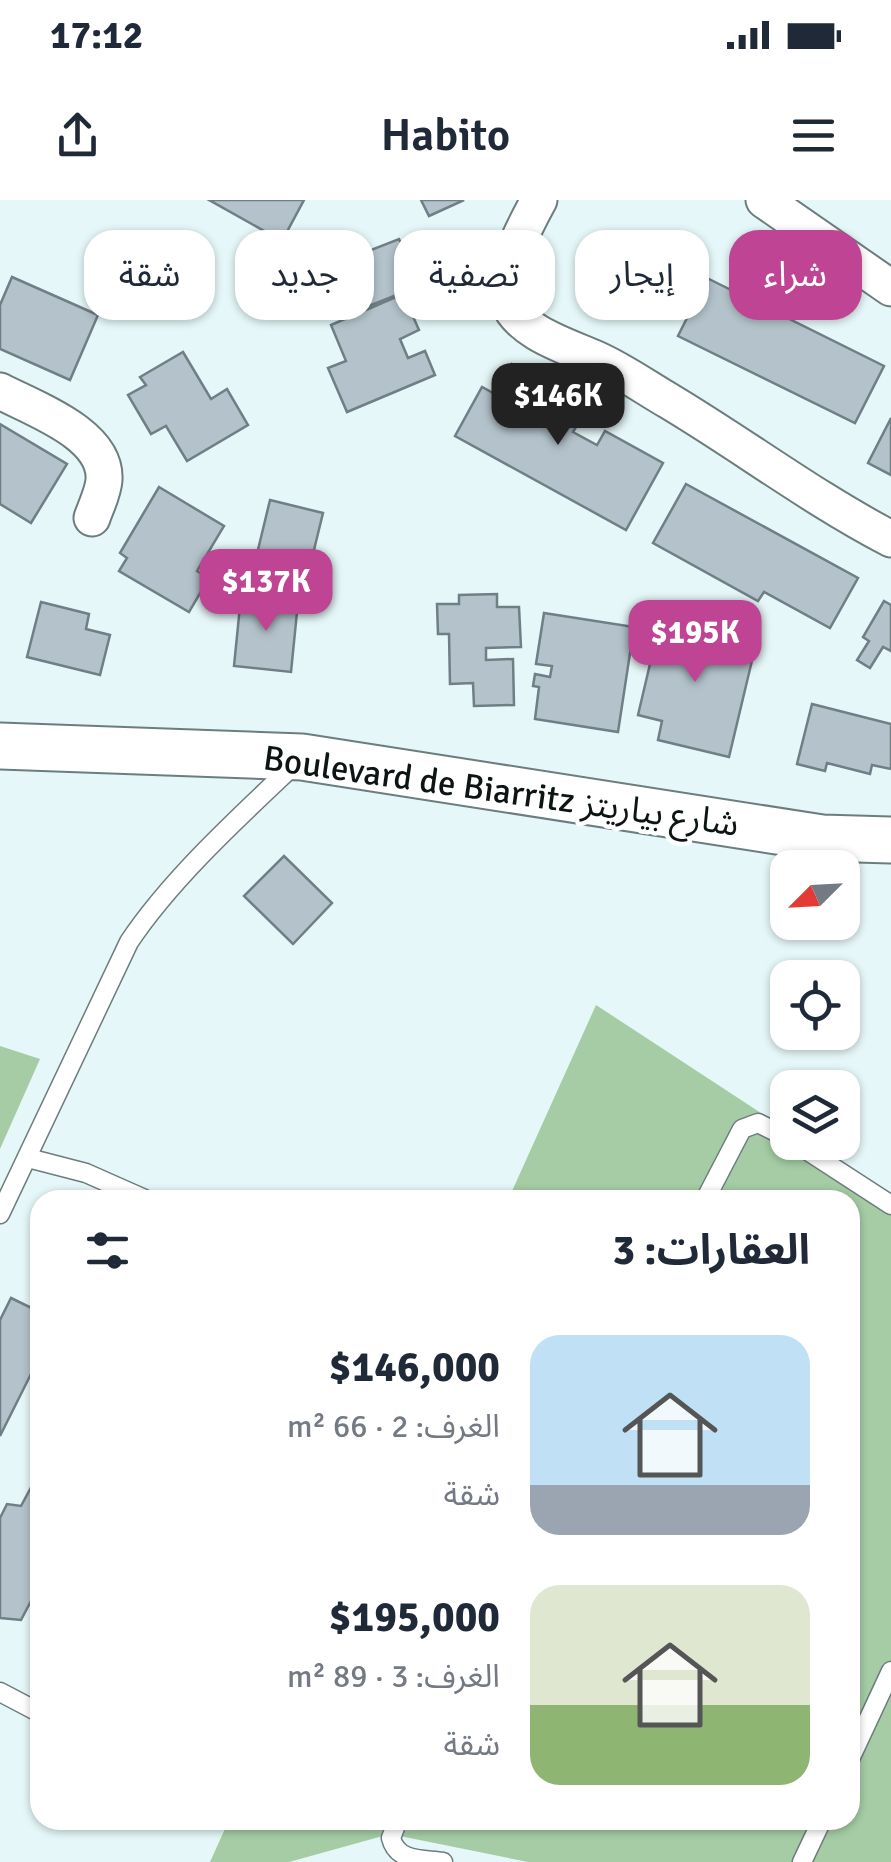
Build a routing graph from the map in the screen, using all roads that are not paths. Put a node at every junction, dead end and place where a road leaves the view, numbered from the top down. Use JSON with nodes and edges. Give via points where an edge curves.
{"nodes":[{"id":1,"x":539,"y":200,"type":"edge"},
{"id":2,"x":764,"y":200,"type":"edge"},
{"id":3,"x":891,"y":288,"type":"edge"},
{"id":4,"x":0,"y":391,"type":"edge"},
{"id":5,"x":92,"y":518,"type":"dead end"},
{"id":6,"x":891,"y":539,"type":"edge"},
{"id":7,"x":0,"y":746,"type":"edge"},
{"id":8,"x":302,"y":758,"type":"junction"},
{"id":9,"x":822,"y":838,"type":"junction"},
{"id":10,"x":891,"y":840,"type":"edge"},
{"id":11,"x":891,"y":870,"type":"edge"},
{"id":12,"x":770,"y":1129,"type":"edge"},
{"id":13,"x":28,"y":1158,"type":"junction"},
{"id":14,"x":822,"y":1160,"type":"edge"},
{"id":15,"x":124,"y":1190,"type":"edge"},
{"id":16,"x":710,"y":1190,"type":"edge"},
{"id":17,"x":891,"y":1205,"type":"edge"},
{"id":18,"x":0,"y":1214,"type":"edge"},
{"id":19,"x":891,"y":1671,"type":"edge"},
{"id":20,"x":0,"y":1692,"type":"edge"},
{"id":21,"x":30,"y":1708,"type":"edge"},
{"id":22,"x":860,"y":1738,"type":"edge"},
{"id":23,"x":394,"y":1830,"type":"edge"},
{"id":24,"x":817,"y":1830,"type":"edge"},
{"id":25,"x":443,"y":1862,"type":"edge"},
{"id":26,"x":802,"y":1862,"type":"edge"}],
"edges":[{"from":1,"to":6,"type":"street","via":[[507,279],[516,316],[648,388]]},
{"from":2,"to":3,"type":"street"},
{"from":4,"to":5,"type":"street","via":[[96,450],[104,476]]},
{"from":7,"to":8,"type":"street","name":"Boulevard de Biarritz شارع بياريتز"},
{"from":8,"to":9,"type":"street","name":"Boulevard de Biarritz شارع بياريتز"},
{"from":8,"to":13,"type":"lane","via":[[144,920]]},
{"from":9,"to":10,"type":"street","name":"Boulevard de Biarritz شارع بياريتز"},
{"from":9,"to":11,"type":"street","name":"Boulevard de Biarritz شارع بياريتز"},
{"from":12,"to":16,"type":"lane","via":[[758,1123],[742,1129]]},
{"from":13,"to":15,"type":"lane"},
{"from":13,"to":18,"type":"lane"},
{"from":14,"to":17,"type":"lane"},
{"from":19,"to":22,"type":"lane"},
{"from":20,"to":21,"type":"lane"},
{"from":23,"to":25,"type":"lane","via":[[391,1838],[402,1857]]},
{"from":24,"to":26,"type":"lane"}]}
